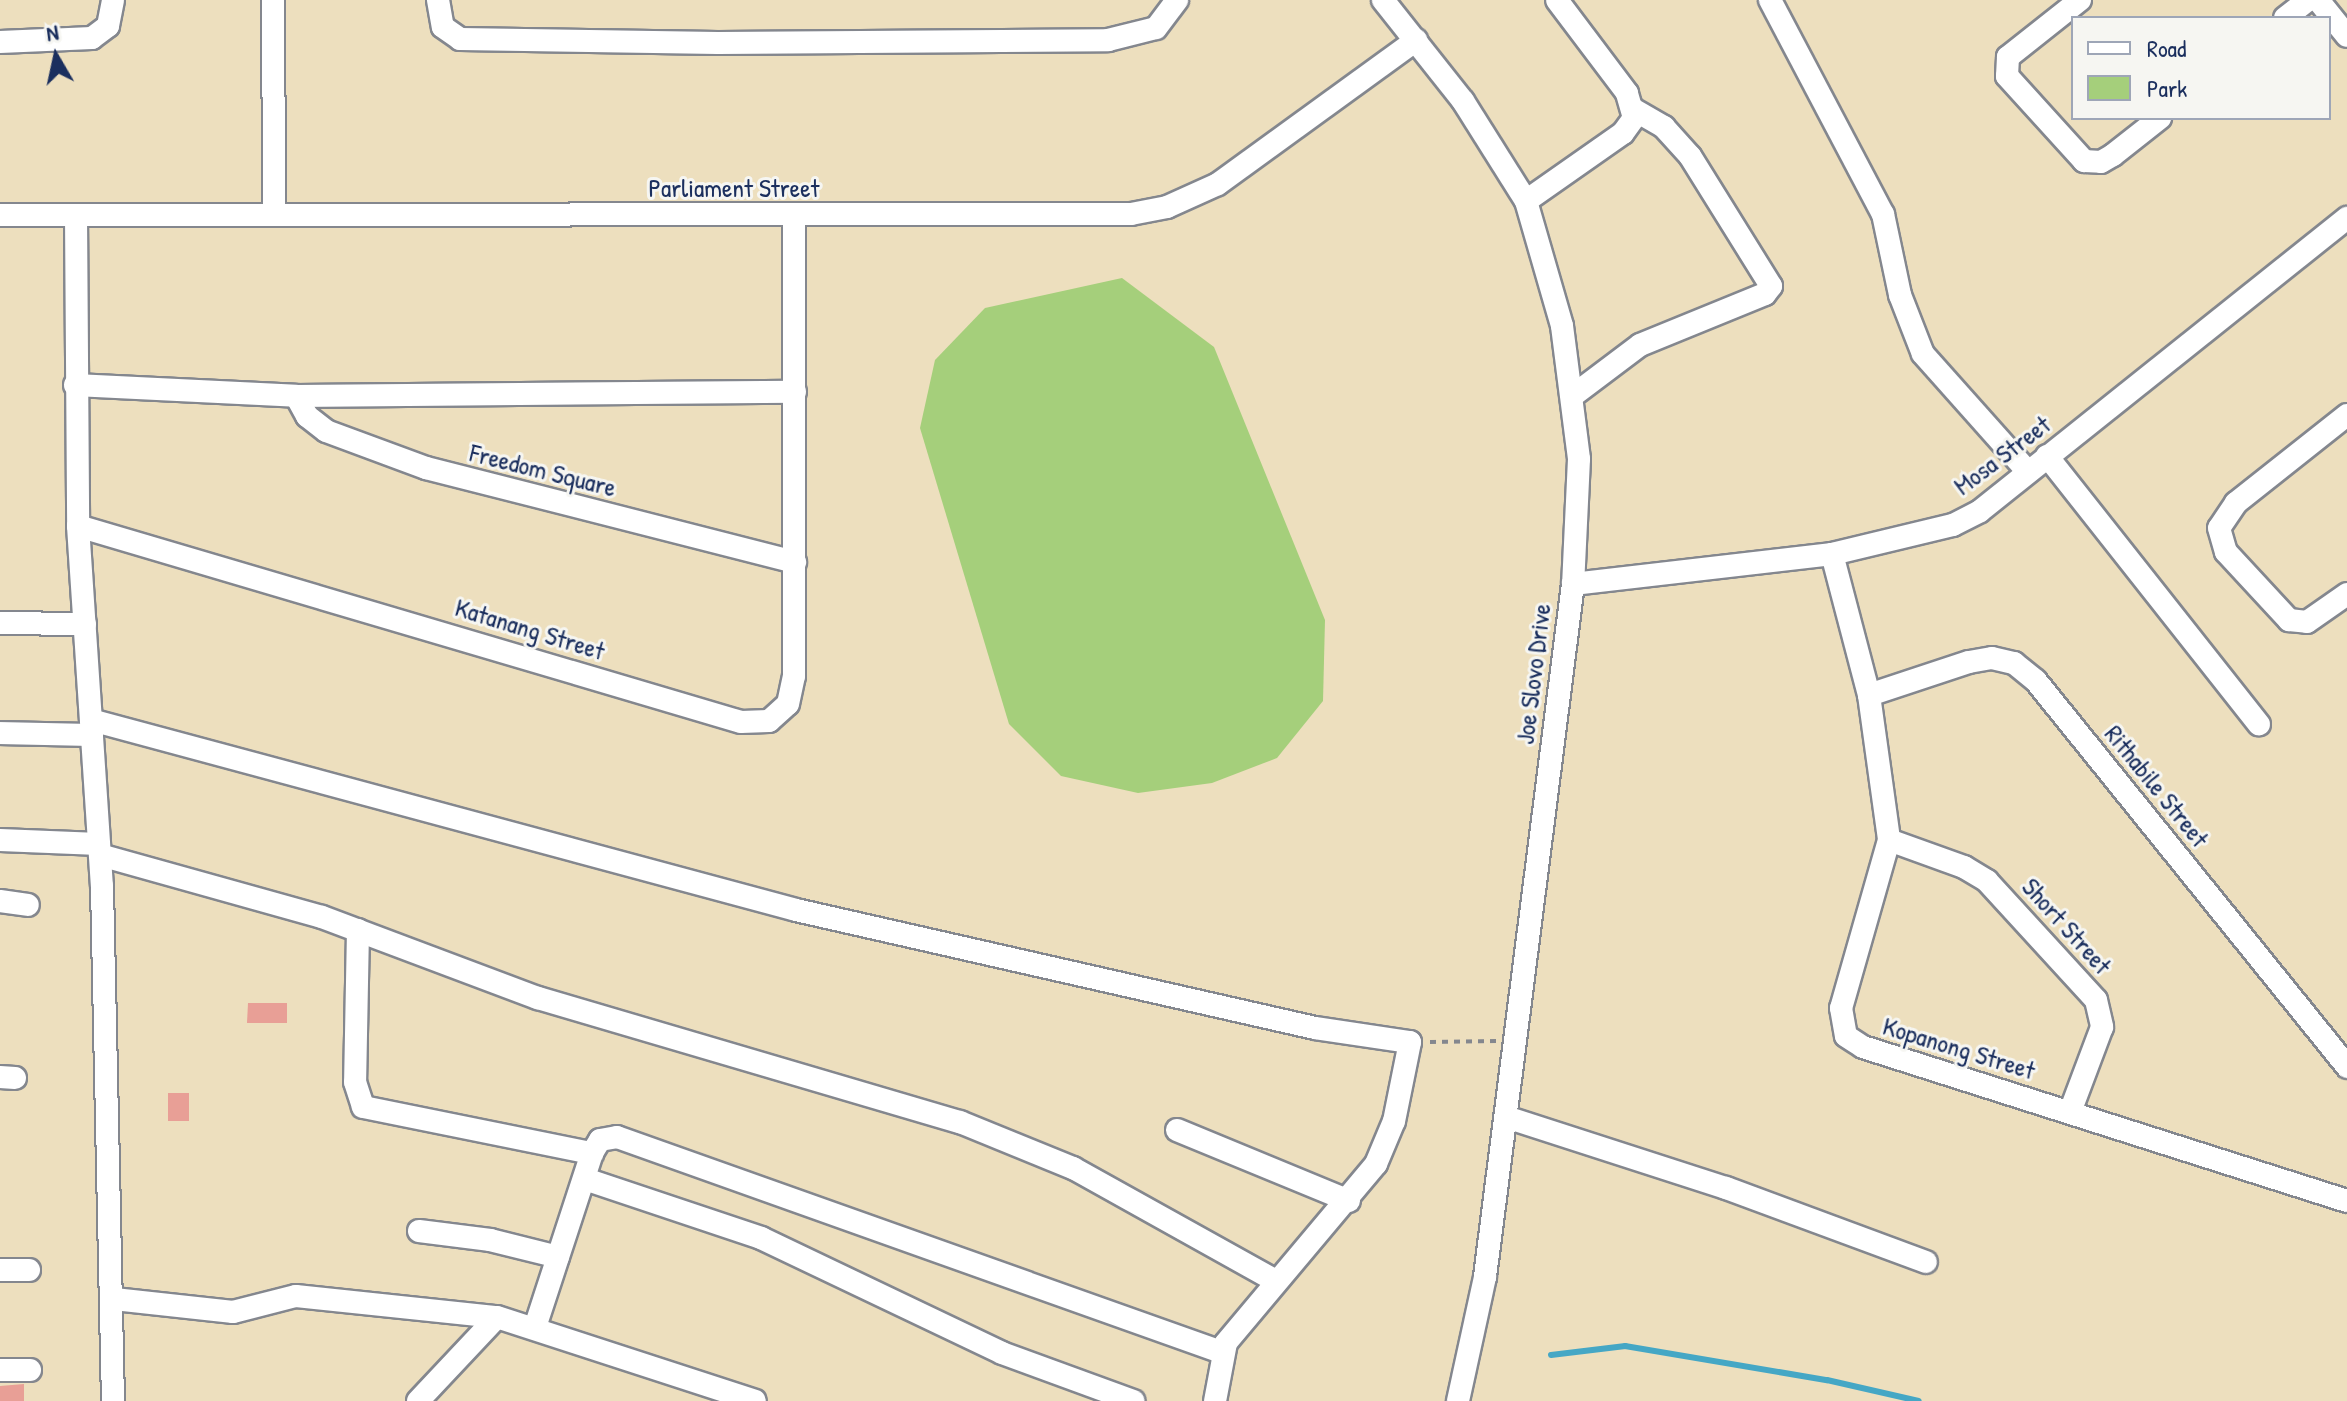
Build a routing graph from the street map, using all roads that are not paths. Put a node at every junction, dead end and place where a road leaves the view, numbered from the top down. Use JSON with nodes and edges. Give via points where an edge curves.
{"nodes":[{"id":1,"x":113,"y":0,"type":"edge"},
{"id":2,"x":273,"y":0,"type":"edge"},
{"id":3,"x":438,"y":0,"type":"edge"},
{"id":4,"x":1177,"y":0,"type":"edge"},
{"id":5,"x":1383,"y":0,"type":"edge"},
{"id":6,"x":1557,"y":0,"type":"edge"},
{"id":7,"x":1770,"y":0,"type":"edge"},
{"id":8,"x":2080,"y":0,"type":"edge"},
{"id":9,"x":2308,"y":0,"type":"edge"},
{"id":10,"x":2318,"y":0,"type":"edge"},
{"id":11,"x":2288,"y":16,"type":"edge"},
{"id":12,"x":2331,"y":16,"type":"edge"},
{"id":13,"x":2331,"y":16,"type":"edge"},
{"id":14,"x":2347,"y":36,"type":"edge"},
{"id":15,"x":1416,"y":40,"type":"junction"},
{"id":16,"x":0,"y":42,"type":"edge"},
{"id":17,"x":1635,"y":110,"type":"junction"},
{"id":18,"x":2157,"y":120,"type":"edge"},
{"id":19,"x":1526,"y":201,"type":"junction"},
{"id":20,"x":274,"y":213,"type":"junction"},
{"id":21,"x":0,"y":215,"type":"edge"},
{"id":22,"x":76,"y":215,"type":"junction"},
{"id":23,"x":794,"y":216,"type":"junction"},
{"id":24,"x":2347,"y":218,"type":"edge"},
{"id":25,"x":75,"y":385,"type":"junction"},
{"id":26,"x":795,"y":392,"type":"junction"},
{"id":27,"x":1575,"y":394,"type":"junction"},
{"id":28,"x":296,"y":396,"type":"junction"},
{"id":29,"x":2347,"y":415,"type":"edge"},
{"id":30,"x":2047,"y":456,"type":"junction"},
{"id":31,"x":2028,"y":472,"type":"junction"},
{"id":32,"x":78,"y":526,"type":"junction"},
{"id":33,"x":1832,"y":554,"type":"junction"},
{"id":34,"x":795,"y":562,"type":"junction"},
{"id":35,"x":1573,"y":584,"type":"junction"},
{"id":36,"x":2347,"y":594,"type":"edge"},
{"id":37,"x":0,"y":623,"type":"edge"},
{"id":38,"x":85,"y":624,"type":"junction"},
{"id":39,"x":1869,"y":695,"type":"junction"},
{"id":40,"x":2259,"y":724,"type":"dead end"},
{"id":41,"x":92,"y":727,"type":"junction"},
{"id":42,"x":0,"y":733,"type":"edge"},
{"id":43,"x":0,"y":840,"type":"edge"},
{"id":44,"x":1889,"y":840,"type":"junction"},
{"id":45,"x":99,"y":850,"type":"junction"},
{"id":46,"x":0,"y":901,"type":"edge"},
{"id":47,"x":28,"y":905,"type":"dead end"},
{"id":48,"x":358,"y":930,"type":"junction"},
{"id":49,"x":2347,"y":1067,"type":"edge"},
{"id":50,"x":2070,"y":1112,"type":"junction"},
{"id":51,"x":1506,"y":1117,"type":"junction"},
{"id":52,"x":1177,"y":1130,"type":"dead end"},
{"id":53,"x":592,"y":1153,"type":"junction"},
{"id":54,"x":585,"y":1179,"type":"junction"},
{"id":55,"x":1349,"y":1201,"type":"junction"},
{"id":56,"x":2347,"y":1201,"type":"edge"},
{"id":57,"x":419,"y":1231,"type":"dead end"},
{"id":58,"x":558,"y":1257,"type":"junction"},
{"id":59,"x":1926,"y":1262,"type":"dead end"},
{"id":60,"x":0,"y":1270,"type":"edge"},
{"id":61,"x":29,"y":1270,"type":"dead end"},
{"id":62,"x":1276,"y":1281,"type":"junction"},
{"id":63,"x":114,"y":1299,"type":"junction"},
{"id":64,"x":497,"y":1317,"type":"junction"},
{"id":65,"x":535,"y":1327,"type":"junction"},
{"id":66,"x":1221,"y":1352,"type":"junction"},
{"id":67,"x":0,"y":1370,"type":"edge"},
{"id":68,"x":30,"y":1370,"type":"dead end"},
{"id":69,"x":113,"y":1401,"type":"edge"},
{"id":70,"x":418,"y":1401,"type":"edge"},
{"id":71,"x":755,"y":1401,"type":"edge"},
{"id":72,"x":1133,"y":1401,"type":"edge"},
{"id":73,"x":1215,"y":1401,"type":"edge"},
{"id":74,"x":1458,"y":1401,"type":"edge"}],
"edges":[{"from":1,"to":16,"type":"street","via":[[108,26],[92,38]]},
{"from":2,"to":20,"type":"street"},
{"from":3,"to":4,"type":"street","via":[[443,27],[460,39],[734,43],[1108,40],[1156,28]]},
{"from":5,"to":15,"type":"street","name":"Joe Slovo Drive"},
{"from":6,"to":17,"type":"street"},
{"from":7,"to":31,"type":"street","via":[[1883,214],[1900,295],[1923,354]]},
{"from":8,"to":18,"type":"street","via":[[2008,57],[2007,76],[2084,161],[2101,162]]},
{"from":9,"to":11,"type":"street"},
{"from":10,"to":13,"type":"street"},
{"from":12,"to":14,"type":"street"},
{"from":15,"to":19,"type":"street","name":"Joe Slovo Drive","via":[[1501,157]]},
{"from":15,"to":23,"type":"street","name":"Parliament Street","via":[[1249,165],[1167,207],[1092,218]]},
{"from":17,"to":19,"type":"street","via":[[1623,133]]},
{"from":17,"to":27,"type":"street","via":[[1664,127],[1690,156],[1771,286],[1765,294],[1640,345]]},
{"from":19,"to":27,"type":"street","name":"Joe Slovo Drive","via":[[1562,326]]},
{"from":20,"to":22,"type":"street","name":"Parliament Street"},
{"from":20,"to":23,"type":"street","name":"Parliament Street"},
{"from":21,"to":22,"type":"street","name":"Parliament Street"},
{"from":22,"to":25,"type":"street"},
{"from":23,"to":26,"type":"street","name":"Katanang Street"},
{"from":24,"to":30,"type":"street","name":"Mosa Street"},
{"from":25,"to":28,"type":"street"},
{"from":25,"to":32,"type":"street"},
{"from":26,"to":28,"type":"street"},
{"from":26,"to":34,"type":"street","name":"Katanang Street"},
{"from":27,"to":35,"type":"street","name":"Joe Slovo Drive","via":[[1579,459]]},
{"from":28,"to":34,"type":"street","name":"Freedom Square","via":[[307,416],[326,431],[426,468]]},
{"from":29,"to":36,"type":"street","via":[[2236,503],[2219,528],[2226,552],[2289,620],[2307,622]]},
{"from":30,"to":31,"type":"street","name":"Mosa Street"},
{"from":30,"to":40,"type":"street"},
{"from":31,"to":33,"type":"street","name":"Mosa Street","via":[[1980,511],[1953,525]]},
{"from":32,"to":34,"type":"street","name":"Katanang Street","via":[[756,724],[782,714],[791,692]]},
{"from":32,"to":38,"type":"street"},
{"from":33,"to":35,"type":"street","name":"Mosa Street"},
{"from":33,"to":39,"type":"street","name":"Kopanong Street"},
{"from":35,"to":51,"type":"street","name":"Joe Slovo Drive"},
{"from":37,"to":38,"type":"street"},
{"from":38,"to":41,"type":"street"},
{"from":39,"to":44,"type":"street","name":"Kopanong Street"},
{"from":39,"to":49,"type":"street","name":"Rithabile Street","via":[[1969,662],[1992,658],[2014,663],[2036,681]]},
{"from":41,"to":42,"type":"street"},
{"from":41,"to":45,"type":"street"},
{"from":41,"to":55,"type":"street","via":[[796,910],[1315,1028],[1410,1042],[1394,1121],[1376,1164]]},
{"from":43,"to":45,"type":"street"},
{"from":44,"to":50,"type":"street","name":"Short Street","via":[[1987,881],[2096,1000],[2102,1027]]},
{"from":44,"to":50,"type":"street","name":"Kopanong Street","via":[[1841,1008],[1846,1036],[1863,1047]]},
{"from":45,"to":48,"type":"street"},
{"from":45,"to":63,"type":"street"},
{"from":46,"to":47,"type":"street"},
{"from":48,"to":53,"type":"street","via":[[355,1082],[363,1107]]},
{"from":48,"to":62,"type":"street","via":[[538,998],[960,1122],[1073,1168]]},
{"from":50,"to":56,"type":"street","name":"Kopanong Street"},
{"from":51,"to":59,"type":"street","via":[[1726,1188]]},
{"from":51,"to":74,"type":"street","name":"Joe Slovo Drive","via":[[1480,1312]]},
{"from":52,"to":55,"type":"street"},
{"from":53,"to":54,"type":"street"},
{"from":53,"to":66,"type":"street","via":[[600,1140],[617,1137]]},
{"from":54,"to":58,"type":"street"},
{"from":54,"to":72,"type":"street","via":[[761,1238],[1002,1353]]},
{"from":55,"to":62,"type":"street"},
{"from":57,"to":58,"type":"street","via":[[490,1240]]},
{"from":58,"to":65,"type":"street"},
{"from":60,"to":61,"type":"street"},
{"from":62,"to":66,"type":"street"},
{"from":63,"to":64,"type":"street","via":[[233,1312],[296,1296]]},
{"from":63,"to":69,"type":"street"},
{"from":64,"to":65,"type":"street"},
{"from":64,"to":70,"type":"street"},
{"from":65,"to":71,"type":"street"},
{"from":66,"to":73,"type":"street"},
{"from":67,"to":68,"type":"street"}]}
